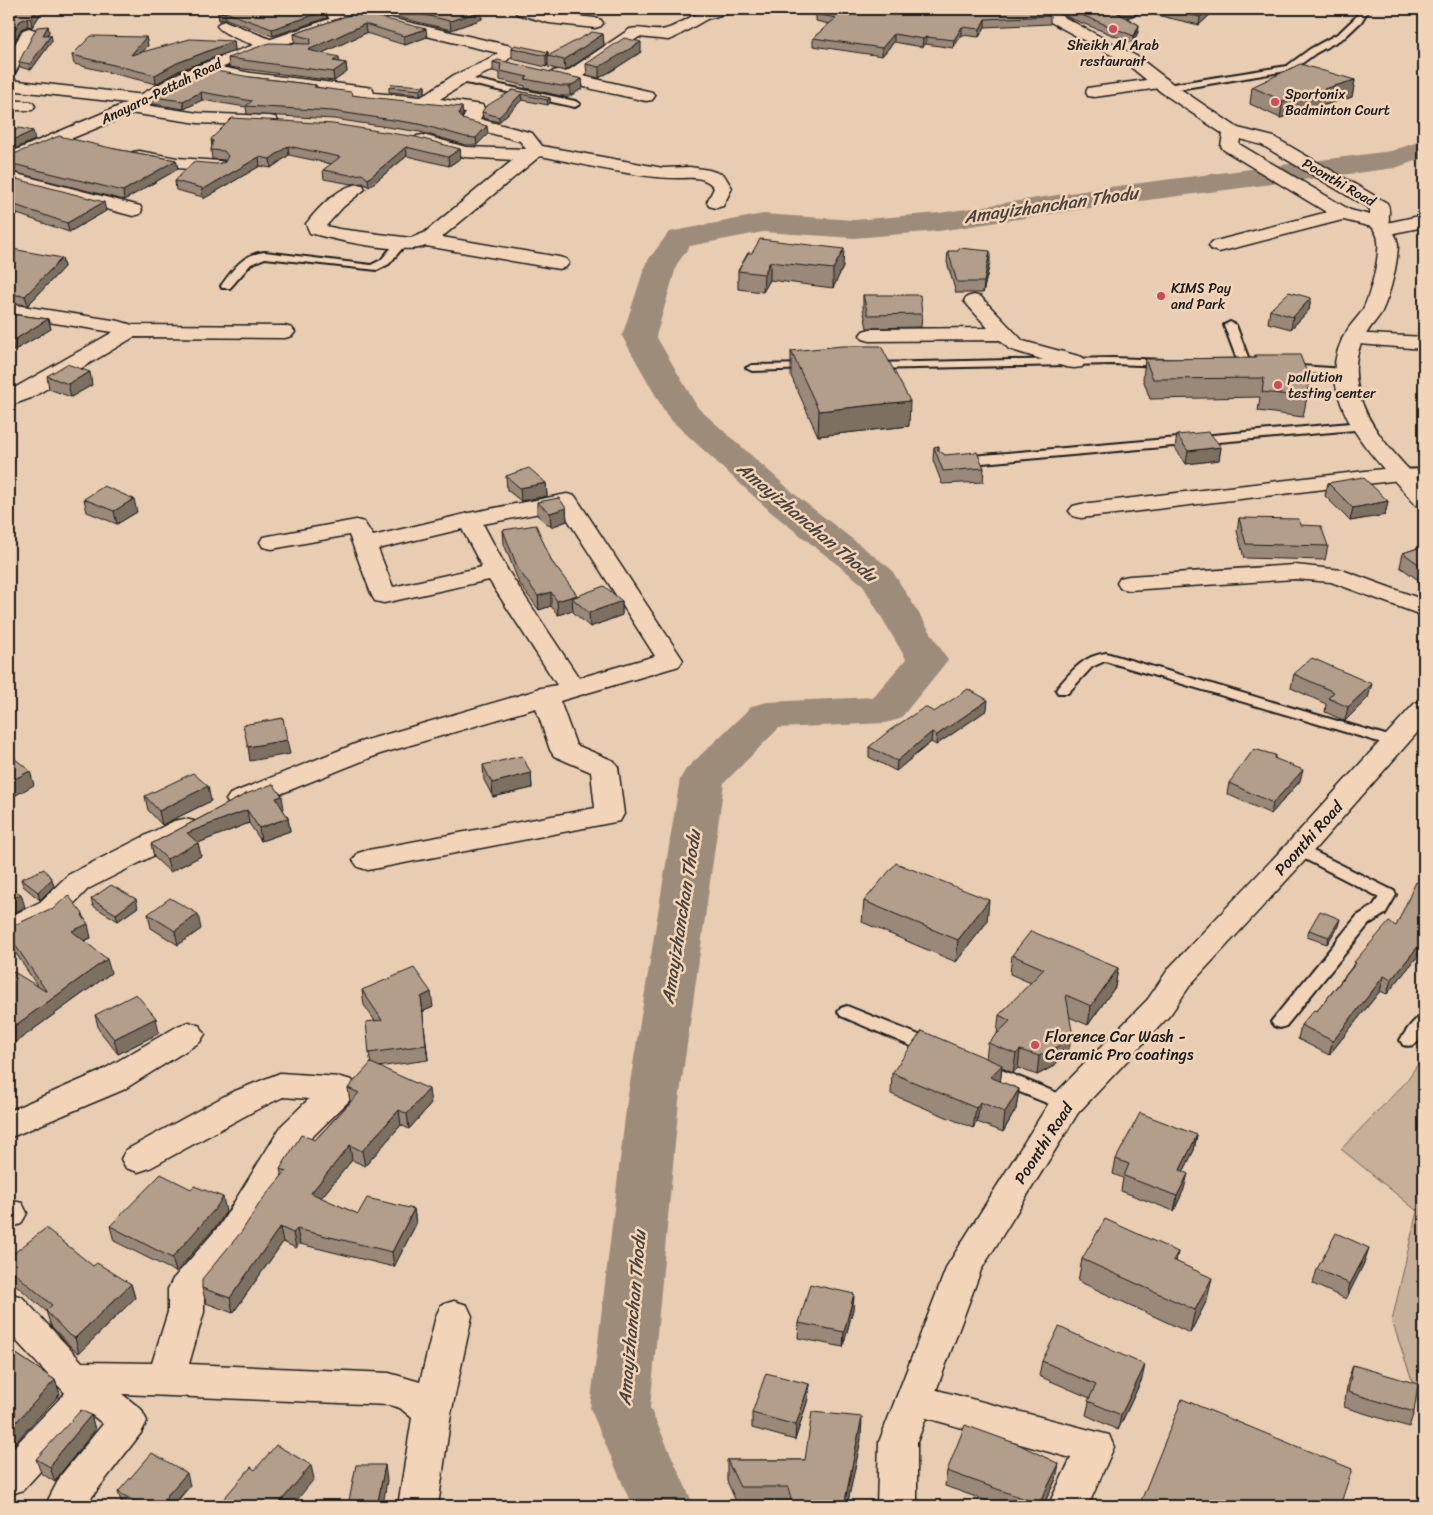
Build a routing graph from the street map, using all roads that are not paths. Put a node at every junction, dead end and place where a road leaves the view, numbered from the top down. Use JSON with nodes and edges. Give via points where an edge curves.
{"nodes":[{"id":1,"x":522,"y":9,"type":"edge"},
{"id":2,"x":726,"y":9,"type":"edge"},
{"id":3,"x":1038,"y":9,"type":"edge"},
{"id":4,"x":1365,"y":9,"type":"edge"},
{"id":5,"x":364,"y":11,"type":"edge"},
{"id":6,"x":335,"y":14,"type":"edge"},
{"id":7,"x":595,"y":23,"type":"dead end"},
{"id":8,"x":225,"y":26,"type":"dead end"},
{"id":9,"x":30,"y":34,"type":"dead end"},
{"id":10,"x":269,"y":44,"type":"junction"},
{"id":11,"x":496,"y":62,"type":"junction"},
{"id":12,"x":514,"y":66,"type":"edge"},
{"id":13,"x":9,"y":69,"type":"edge"},
{"id":14,"x":205,"y":69,"type":"junction"},
{"id":15,"x":541,"y":72,"type":"edge"},
{"id":16,"x":568,"y":78,"type":"junction"},
{"id":17,"x":460,"y":79,"type":"junction"},
{"id":18,"x":9,"y":85,"type":"edge"},
{"id":19,"x":1164,"y":85,"type":"junction"},
{"id":20,"x":1094,"y":92,"type":"dead end"},
{"id":21,"x":646,"y":96,"type":"dead end"},
{"id":22,"x":424,"y":102,"type":"junction"},
{"id":23,"x":9,"y":104,"type":"edge"},
{"id":24,"x":138,"y":104,"type":"junction"},
{"id":25,"x":575,"y":104,"type":"dead end"},
{"id":26,"x":26,"y":106,"type":"dead end"},
{"id":27,"x":470,"y":122,"type":"junction"},
{"id":28,"x":289,"y":123,"type":"edge"},
{"id":29,"x":1232,"y":132,"type":"junction"},
{"id":30,"x":62,"y":137,"type":"junction"},
{"id":31,"x":91,"y":145,"type":"edge"},
{"id":32,"x":120,"y":153,"type":"edge"},
{"id":33,"x":533,"y":153,"type":"junction"},
{"id":34,"x":9,"y":159,"type":"edge"},
{"id":35,"x":219,"y":166,"type":"edge"},
{"id":36,"x":9,"y":177,"type":"edge"},
{"id":37,"x":356,"y":189,"type":"dead end"},
{"id":38,"x":716,"y":202,"type":"dead end"},
{"id":39,"x":133,"y":210,"type":"dead end"},
{"id":40,"x":1337,"y":210,"type":"junction"},
{"id":41,"x":1424,"y":221,"type":"edge"},
{"id":42,"x":1381,"y":226,"type":"junction"},
{"id":43,"x":425,"y":240,"type":"junction"},
{"id":44,"x":401,"y":243,"type":"junction"},
{"id":45,"x":1219,"y":246,"type":"dead end"},
{"id":46,"x":559,"y":263,"type":"dead end"},
{"id":47,"x":226,"y":286,"type":"dead end"},
{"id":48,"x":974,"y":301,"type":"dead end"},
{"id":49,"x":9,"y":310,"type":"edge"},
{"id":50,"x":1230,"y":325,"type":"dead end"},
{"id":51,"x":130,"y":330,"type":"junction"},
{"id":52,"x":285,"y":332,"type":"dead end"},
{"id":53,"x":1006,"y":334,"type":"junction"},
{"id":54,"x":870,"y":335,"type":"dead end"},
{"id":55,"x":1352,"y":339,"type":"junction"},
{"id":56,"x":1424,"y":343,"type":"edge"},
{"id":57,"x":1074,"y":362,"type":"junction"},
{"id":58,"x":1179,"y":363,"type":"edge"},
{"id":59,"x":860,"y":366,"type":"edge"},
{"id":60,"x":820,"y":367,"type":"edge"},
{"id":61,"x":752,"y":368,"type":"dead end"},
{"id":62,"x":1345,"y":373,"type":"junction"},
{"id":63,"x":9,"y":399,"type":"edge"},
{"id":64,"x":1362,"y":426,"type":"junction"},
{"id":65,"x":944,"y":462,"type":"edge"},
{"id":66,"x":1424,"y":473,"type":"edge"},
{"id":67,"x":1400,"y":474,"type":"junction"},
{"id":68,"x":1424,"y":500,"type":"edge"},
{"id":69,"x":1081,"y":511,"type":"dead end"},
{"id":70,"x":469,"y":520,"type":"junction"},
{"id":71,"x":272,"y":542,"type":"dead end"},
{"id":72,"x":364,"y":545,"type":"junction"},
{"id":73,"x":496,"y":571,"type":"junction"},
{"id":74,"x":1129,"y":583,"type":"dead end"},
{"id":75,"x":1424,"y":609,"type":"edge"},
{"id":76,"x":572,"y":687,"type":"junction"},
{"id":77,"x":1063,"y":690,"type":"dead end"},
{"id":78,"x":545,"y":696,"type":"junction"},
{"id":79,"x":1424,"y":709,"type":"edge"},
{"id":80,"x":1394,"y":742,"type":"junction"},
{"id":81,"x":1299,"y":849,"type":"junction"},
{"id":82,"x":368,"y":860,"type":"dead end"},
{"id":83,"x":9,"y":929,"type":"edge"},
{"id":84,"x":847,"y":1012,"type":"dead end"},
{"id":85,"x":1424,"y":1021,"type":"edge"},
{"id":86,"x":1280,"y":1022,"type":"dead end"},
{"id":87,"x":189,"y":1034,"type":"dead end"},
{"id":88,"x":1409,"y":1040,"type":"dead end"},
{"id":89,"x":947,"y":1054,"type":"edge"},
{"id":90,"x":965,"y":1062,"type":"edge"},
{"id":91,"x":1066,"y":1104,"type":"junction"},
{"id":92,"x":9,"y":1125,"type":"edge"},
{"id":93,"x":138,"y":1159,"type":"dead end"},
{"id":94,"x":9,"y":1308,"type":"edge"},
{"id":95,"x":454,"y":1316,"type":"dead end"},
{"id":96,"x":166,"y":1379,"type":"junction"},
{"id":97,"x":82,"y":1385,"type":"junction"},
{"id":98,"x":914,"y":1400,"type":"junction"},
{"id":99,"x":432,"y":1414,"type":"junction"},
{"id":100,"x":9,"y":1478,"type":"edge"},
{"id":101,"x":65,"y":1506,"type":"edge"},
{"id":102,"x":418,"y":1506,"type":"edge"},
{"id":103,"x":897,"y":1506,"type":"edge"},
{"id":104,"x":1068,"y":1506,"type":"edge"}],
"edges":[{"from":1,"to":7,"type":"street","via":[[537,16]]},
{"from":2,"to":16,"type":"street","via":[[701,16],[668,35],[636,32]]},
{"from":3,"to":19,"type":"street","name":"Poonthi Road","via":[[1132,60]]},
{"from":4,"to":19,"type":"lane","via":[[1342,35],[1290,68]]},
{"from":5,"to":6,"type":"street","name":"Anayara-Pettah Road"},
{"from":5,"to":11,"type":"street","via":[[402,26],[505,49],[506,54]]},
{"from":6,"to":10,"type":"street","name":"Anayara-Pettah Road"},
{"from":8,"to":10,"type":"street"},
{"from":9,"to":13,"type":"street"},
{"from":10,"to":14,"type":"street","name":"Anayara-Pettah Road"},
{"from":11,"to":12,"type":"street"},
{"from":11,"to":17,"type":"street"},
{"from":14,"to":22,"type":"street"},
{"from":14,"to":24,"type":"street","name":"Anayara-Pettah Road"},
{"from":15,"to":16,"type":"street"},
{"from":16,"to":21,"type":"street"},
{"from":17,"to":22,"type":"street"},
{"from":17,"to":25,"type":"lane"},
{"from":18,"to":24,"type":"street"},
{"from":19,"to":20,"type":"street"},
{"from":19,"to":29,"type":"street","name":"Poonthi Road"},
{"from":22,"to":27,"type":"street","via":[[476,109]]},
{"from":23,"to":26,"type":"street"},
{"from":24,"to":28,"type":"street","via":[[198,118]]},
{"from":24,"to":30,"type":"street","name":"Anayara-Pettah Road"},
{"from":27,"to":33,"type":"street","via":[[526,137]]},
{"from":27,"to":33,"type":"street","via":[[414,138],[465,152]]},
{"from":29,"to":40,"type":"street","via":[[1230,146]]},
{"from":29,"to":42,"type":"street","name":"Poonthi Road","via":[[1268,141],[1380,207]]},
{"from":30,"to":31,"type":"street"},
{"from":30,"to":34,"type":"street","name":"Anayara-Pettah Road"},
{"from":32,"to":35,"type":"street"},
{"from":33,"to":38,"type":"street","via":[[662,173],[709,175],[718,179],[723,188]]},
{"from":33,"to":43,"type":"street","via":[[432,238]]},
{"from":36,"to":39,"type":"street"},
{"from":37,"to":44,"type":"street","via":[[321,218],[316,224],[317,229]]},
{"from":40,"to":42,"type":"street"},
{"from":40,"to":45,"type":"street"},
{"from":41,"to":42,"type":"street"},
{"from":42,"to":55,"type":"street","name":"Poonthi Road","via":[[1388,243],[1373,310]]},
{"from":43,"to":44,"type":"street"},
{"from":43,"to":46,"type":"street"},
{"from":44,"to":47,"type":"lane","via":[[385,262],[373,268],[254,256]]},
{"from":48,"to":53,"type":"street"},
{"from":49,"to":51,"type":"street"},
{"from":50,"to":62,"type":"lane","via":[[1240,365]]},
{"from":51,"to":52,"type":"street"},
{"from":51,"to":63,"type":"street"},
{"from":53,"to":54,"type":"street"},
{"from":53,"to":57,"type":"street","via":[[1016,345]]},
{"from":55,"to":56,"type":"street"},
{"from":55,"to":62,"type":"street","name":"Poonthi Road","via":[[1346,355]]},
{"from":57,"to":58,"type":"lane"},
{"from":57,"to":59,"type":"lane"},
{"from":60,"to":61,"type":"lane"},
{"from":62,"to":64,"type":"street","name":"Poonthi Road"},
{"from":64,"to":65,"type":"lane"},
{"from":64,"to":67,"type":"street","name":"Poonthi Road"},
{"from":66,"to":67,"type":"lane"},
{"from":67,"to":68,"type":"street","name":"Poonthi Road"},
{"from":67,"to":69,"type":"street"},
{"from":70,"to":72,"type":"street"},
{"from":70,"to":73,"type":"street"},
{"from":70,"to":76,"type":"street","via":[[567,500],[670,660]]},
{"from":71,"to":72,"type":"street","via":[[356,527]]},
{"from":72,"to":73,"type":"street","via":[[384,596]]},
{"from":73,"to":76,"type":"street"},
{"from":74,"to":75,"type":"street","via":[[1295,572],[1333,574]]},
{"from":76,"to":78,"type":"street"},
{"from":77,"to":80,"type":"lane","via":[[1090,661],[1106,657]]},
{"from":78,"to":82,"type":"street","via":[[564,750],[604,767],[610,814]]},
{"from":78,"to":83,"type":"street","via":[[370,748],[238,800],[78,882],[51,909]]},
{"from":79,"to":80,"type":"street","name":"Poonthi Road"},
{"from":80,"to":81,"type":"street","name":"Poonthi Road"},
{"from":81,"to":86,"type":"lane","via":[[1388,896],[1379,910],[1363,920]]},
{"from":81,"to":91,"type":"street","name":"Poonthi Road","via":[[1180,976],[1159,1008]]},
{"from":84,"to":89,"type":"lane"},
{"from":85,"to":88,"type":"lane"},
{"from":87,"to":92,"type":"street","via":[[112,1081]]},
{"from":90,"to":91,"type":"lane"},
{"from":91,"to":98,"type":"street","name":"Poonthi Road","via":[[965,1266]]},
{"from":93,"to":96,"type":"street","via":[[280,1085],[340,1089],[294,1134],[232,1235],[186,1289],[186,1312]]},
{"from":94,"to":97,"type":"street"},
{"from":95,"to":99,"type":"street"},
{"from":96,"to":97,"type":"street"},
{"from":96,"to":99,"type":"street","via":[[389,1389],[408,1393],[424,1402]]},
{"from":97,"to":100,"type":"street"},
{"from":97,"to":101,"type":"street","via":[[128,1421],[75,1486]]},
{"from":98,"to":103,"type":"street","name":"Poonthi Road","via":[[898,1442]]},
{"from":98,"to":104,"type":"street","via":[[1095,1447]]},
{"from":99,"to":102,"type":"street"}]}
